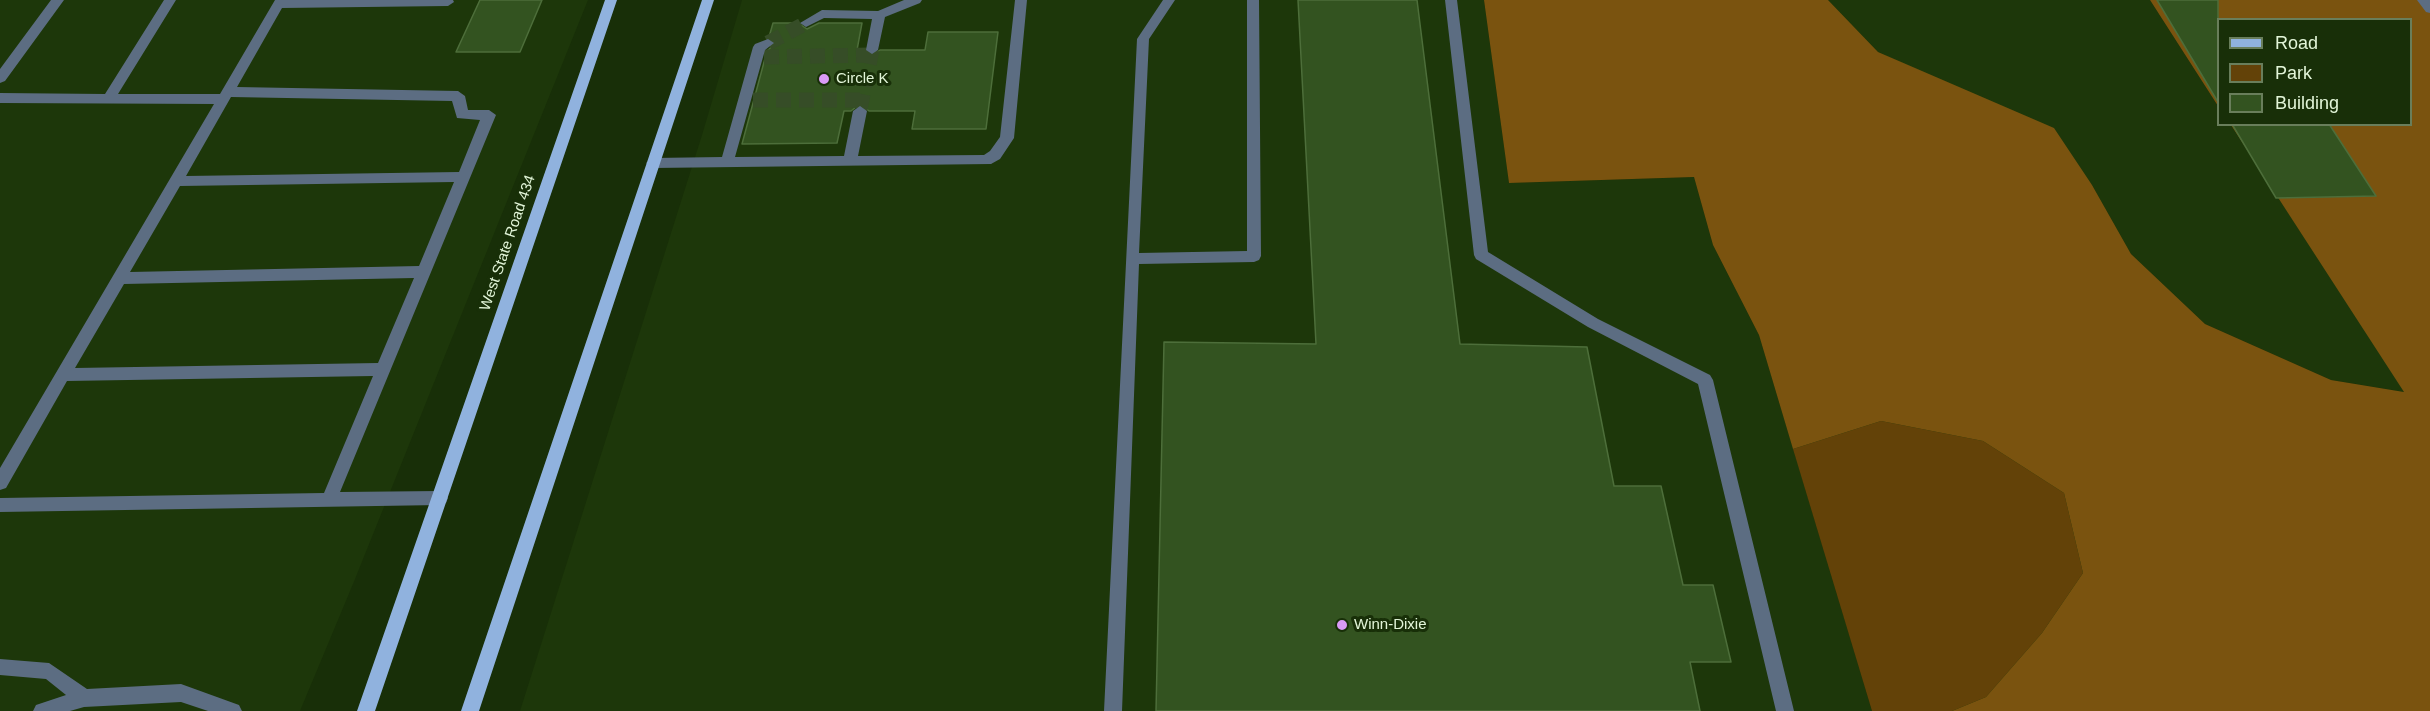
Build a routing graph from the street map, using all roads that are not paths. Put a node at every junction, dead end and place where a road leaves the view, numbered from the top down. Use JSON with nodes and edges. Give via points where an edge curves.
{"nodes":[{"id":1,"x":58,"y":0,"type":"edge"},
{"id":2,"x":170,"y":0,"type":"edge"},
{"id":3,"x":611,"y":0,"type":"edge"},
{"id":4,"x":708,"y":0,"type":"edge"},
{"id":5,"x":916,"y":0,"type":"edge"},
{"id":6,"x":1021,"y":0,"type":"edge"},
{"id":7,"x":1169,"y":0,"type":"edge"},
{"id":8,"x":1253,"y":0,"type":"edge"},
{"id":9,"x":1450,"y":0,"type":"edge"},
{"id":10,"x":2423,"y":0,"type":"edge"},
{"id":11,"x":280,"y":2,"type":"edge"},
{"id":12,"x":448,"y":2,"type":"dead end"},
{"id":13,"x":2430,"y":9,"type":"edge"},
{"id":14,"x":879,"y":15,"type":"junction"},
{"id":15,"x":806,"y":23,"type":"tunnel mouth"},
{"id":16,"x":768,"y":43,"type":"tunnel mouth"},
{"id":17,"x":872,"y":50,"type":"tunnel mouth"},
{"id":18,"x":0,"y":78,"type":"edge"},
{"id":19,"x":227,"y":96,"type":"junction"},
{"id":20,"x":0,"y":98,"type":"edge"},
{"id":21,"x":108,"y":99,"type":"junction"},
{"id":22,"x":860,"y":111,"type":"tunnel mouth"},
{"id":23,"x":850,"y":161,"type":"junction"},
{"id":24,"x":727,"y":162,"type":"junction"},
{"id":25,"x":653,"y":163,"type":"junction"},
{"id":26,"x":463,"y":177,"type":"junction"},
{"id":27,"x":177,"y":181,"type":"junction"},
{"id":28,"x":1132,"y":259,"type":"junction"},
{"id":29,"x":424,"y":272,"type":"junction"},
{"id":30,"x":120,"y":278,"type":"junction"},
{"id":31,"x":384,"y":369,"type":"junction"},
{"id":32,"x":63,"y":375,"type":"junction"},
{"id":33,"x":0,"y":483,"type":"edge"},
{"id":34,"x":440,"y":498,"type":"junction"},
{"id":35,"x":329,"y":500,"type":"junction"},
{"id":36,"x":0,"y":505,"type":"edge"},
{"id":37,"x":0,"y":667,"type":"edge"},
{"id":38,"x":84,"y":698,"type":"junction"},
{"id":39,"x":42,"y":711,"type":"edge"},
{"id":40,"x":233,"y":711,"type":"edge"},
{"id":41,"x":366,"y":711,"type":"edge"},
{"id":42,"x":470,"y":711,"type":"edge"},
{"id":43,"x":1113,"y":711,"type":"edge"},
{"id":44,"x":1785,"y":711,"type":"edge"}],
"edges":[{"from":1,"to":18,"type":"lane"},
{"from":2,"to":21,"type":"lane"},
{"from":3,"to":34,"type":"main road","name":"West State Road 434"},
{"from":4,"to":25,"type":"main road"},
{"from":5,"to":14,"type":"lane"},
{"from":6,"to":23,"type":"lane","via":[[1007,138],[995,155],[987,160]]},
{"from":7,"to":28,"type":"lane","via":[[1143,39]]},
{"from":8,"to":28,"type":"lane","via":[[1254,256]]},
{"from":9,"to":44,"type":"lane","via":[[1481,255],[1593,323],[1705,380]]},
{"from":10,"to":13,"type":"lane"},
{"from":11,"to":12,"type":"lane"},
{"from":11,"to":19,"type":"lane"},
{"from":14,"to":15,"type":"lane","via":[[822,14]]},
{"from":14,"to":17,"type":"lane"},
{"from":16,"to":24,"type":"lane","via":[[759,47],[749,100]]},
{"from":19,"to":21,"type":"lane"},
{"from":19,"to":26,"type":"lane","via":[[458,96],[462,115],[489,115]]},
{"from":19,"to":27,"type":"lane"},
{"from":20,"to":21,"type":"lane"},
{"from":22,"to":23,"type":"lane"},
{"from":23,"to":24,"type":"lane"},
{"from":24,"to":25,"type":"lane"},
{"from":25,"to":42,"type":"main road"},
{"from":26,"to":27,"type":"lane"},
{"from":26,"to":29,"type":"lane"},
{"from":27,"to":30,"type":"lane"},
{"from":28,"to":43,"type":"lane"},
{"from":29,"to":30,"type":"lane"},
{"from":29,"to":31,"type":"lane"},
{"from":30,"to":32,"type":"lane"},
{"from":31,"to":32,"type":"lane"},
{"from":31,"to":35,"type":"lane"},
{"from":32,"to":33,"type":"lane"},
{"from":34,"to":35,"type":"lane"},
{"from":34,"to":41,"type":"main road","name":"West State Road 434"},
{"from":35,"to":36,"type":"lane"},
{"from":37,"to":38,"type":"lane","via":[[49,671]]},
{"from":38,"to":39,"type":"lane"},
{"from":38,"to":40,"type":"lane","via":[[181,693]]}]}
